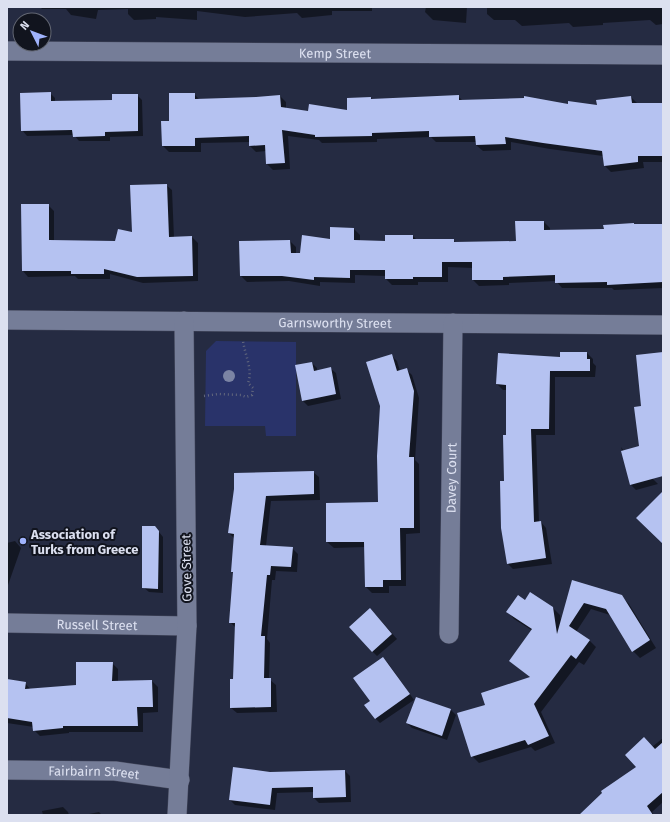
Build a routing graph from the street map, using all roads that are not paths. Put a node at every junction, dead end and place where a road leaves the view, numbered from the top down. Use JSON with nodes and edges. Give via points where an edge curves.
{"nodes":[{"id":1,"x":7,"y":50,"type":"edge"},
{"id":2,"x":663,"y":55,"type":"edge"},
{"id":3,"x":7,"y":320,"type":"edge"},
{"id":4,"x":184,"y":321,"type":"junction"},
{"id":5,"x":453,"y":323,"type":"junction"},
{"id":6,"x":663,"y":325,"type":"edge"},
{"id":7,"x":7,"y":622,"type":"edge"},
{"id":8,"x":187,"y":626,"type":"junction"},
{"id":9,"x":449,"y":634,"type":"dead end"},
{"id":10,"x":7,"y":770,"type":"edge"},
{"id":11,"x":180,"y":780,"type":"junction"},
{"id":12,"x":177,"y":815,"type":"edge"}],
"edges":[{"from":1,"to":2,"type":"street","name":"Kemp Street"},
{"from":3,"to":4,"type":"street","name":"Garnsworthy Street"},
{"from":4,"to":5,"type":"street","name":"Garnsworthy Street"},
{"from":4,"to":8,"type":"street","name":"Gove Street"},
{"from":5,"to":6,"type":"street","name":"Garnsworthy Street"},
{"from":5,"to":9,"type":"street","name":"Davey Court"},
{"from":7,"to":8,"type":"street","name":"Russell Street"},
{"from":8,"to":11,"type":"street","name":"Gove Street"},
{"from":10,"to":11,"type":"street","name":"Fairbairn Street","via":[[115,771]]},
{"from":11,"to":12,"type":"street","name":"Gove Street"}]}
